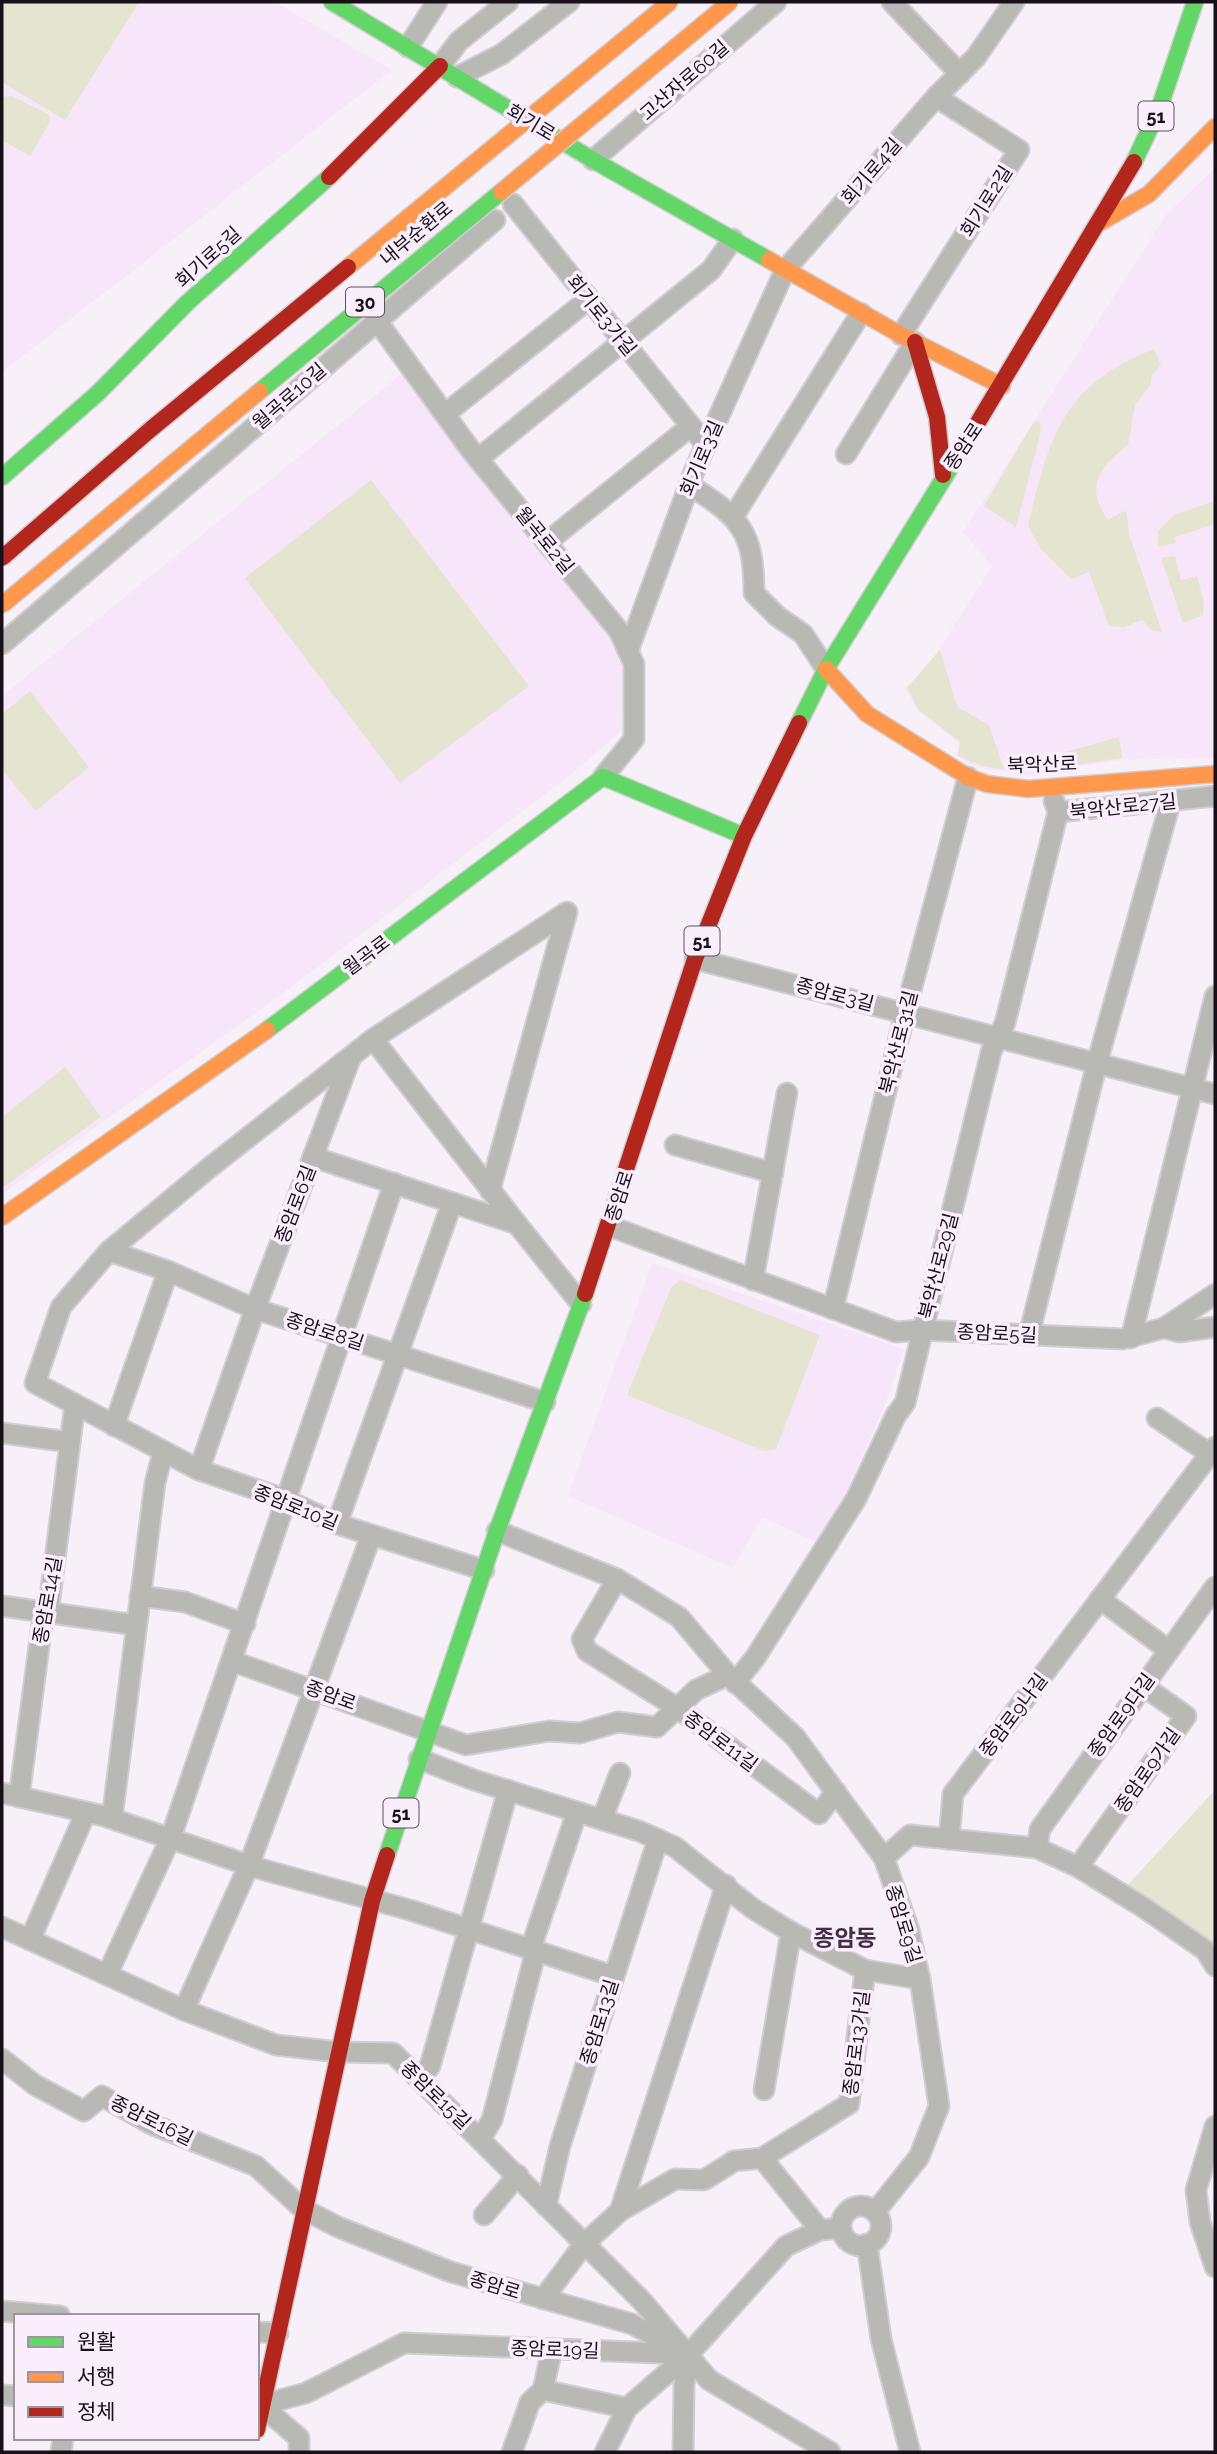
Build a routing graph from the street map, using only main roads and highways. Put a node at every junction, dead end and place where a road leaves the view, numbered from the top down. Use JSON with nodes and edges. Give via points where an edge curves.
{"nodes":[{"id":1,"x":332,"y":2,"type":"edge"},
{"id":2,"x":670,"y":2,"type":"edge"},
{"id":3,"x":730,"y":2,"type":"edge"},
{"id":4,"x":1196,"y":2,"type":"edge"},
{"id":5,"x":1215,"y":5,"type":"edge"},
{"id":6,"x":440,"y":66,"type":"junction"},
{"id":7,"x":1215,"y":127,"type":"edge"},
{"id":8,"x":1100,"y":223,"type":"junction"},
{"id":9,"x":908,"y":339,"type":"junction"},
{"id":10,"x":1002,"y":386,"type":"junction"},
{"id":11,"x":943,"y":475,"type":"junction"},
{"id":12,"x":2,"y":477,"type":"edge"},
{"id":13,"x":2,"y":558,"type":"edge"},
{"id":14,"x":2,"y":605,"type":"edge"},
{"id":15,"x":826,"y":669,"type":"junction"},
{"id":16,"x":1215,"y":774,"type":"edge"},
{"id":17,"x":744,"y":836,"type":"junction"},
{"id":18,"x":2,"y":1217,"type":"edge"},
{"id":19,"x":260,"y":2407,"type":"edge"}],
"edges":[{"from":1,"to":6,"type":"main road","name":"회기로"},
{"from":2,"to":13,"type":"main road","name":"내부순환로","number":"30","bridge":true,"via":[[193,394]]},
{"from":3,"to":14,"type":"main road","name":"내부순환로","number":"30","bridge":true},
{"from":4,"to":5,"type":"main road"},
{"from":4,"to":8,"type":"main road","number":"51","via":[[1147,141]]},
{"from":6,"to":9,"type":"main road","name":"회기로","bridge":true,"via":[[585,155]]},
{"from":6,"to":12,"type":"main road","name":"회기로5길","via":[[359,150]]},
{"from":7,"to":8,"type":"main road","via":[[1149,194]]},
{"from":8,"to":10,"type":"main road","name":"종암로","number":"51"},
{"from":9,"to":10,"type":"main road","name":"회기로"},
{"from":9,"to":11,"type":"main road","via":[[937,417]]},
{"from":10,"to":11,"type":"main road","name":"종암로","number":"51"},
{"from":11,"to":15,"type":"main road","name":"종암로","number":"51"},
{"from":15,"to":16,"type":"main road","name":"북악산로","via":[[867,714],[968,777],[1006,788]]},
{"from":15,"to":17,"type":"main road","name":"종암로","number":"51"},
{"from":17,"to":18,"type":"main road","name":"월곡로","via":[[603,777],[289,1014]]},
{"from":17,"to":19,"type":"main road","name":"종암로","number":"51","via":[[695,959],[609,1226],[497,1531],[372,1901]]}]}
